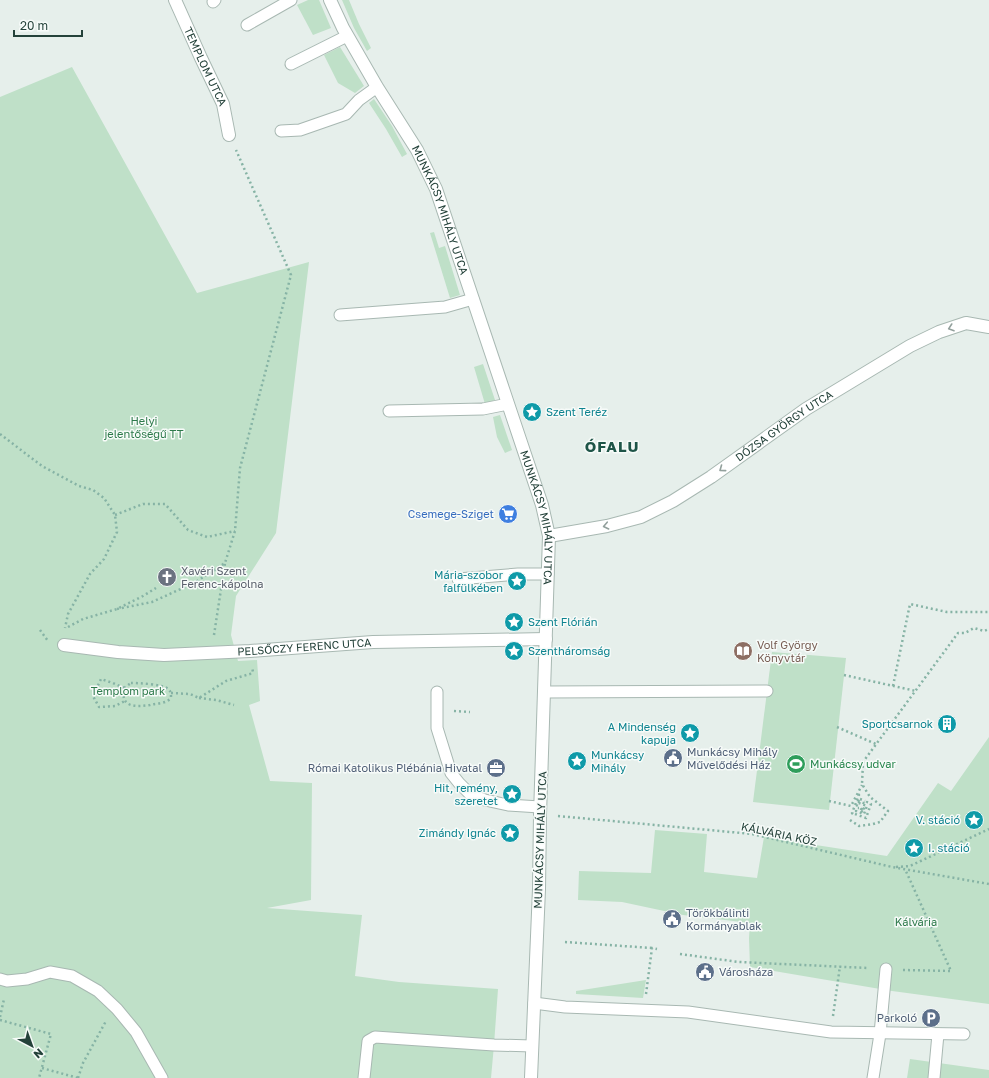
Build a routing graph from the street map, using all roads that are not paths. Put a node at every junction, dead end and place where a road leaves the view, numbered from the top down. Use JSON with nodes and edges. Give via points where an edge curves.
{"nodes":[{"id":1,"x":175,"y":0,"type":"edge"},
{"id":2,"x":291,"y":0,"type":"edge"},
{"id":3,"x":330,"y":0,"type":"edge"},
{"id":4,"x":247,"y":25,"type":"dead end"},
{"id":5,"x":347,"y":36,"type":"junction"},
{"id":6,"x":291,"y":64,"type":"dead end"},
{"id":7,"x":377,"y":87,"type":"junction"},
{"id":8,"x":281,"y":131,"type":"dead end"},
{"id":9,"x":229,"y":135,"type":"dead end"},
{"id":10,"x":472,"y":299,"type":"junction"},
{"id":11,"x":340,"y":315,"type":"dead end"},
{"id":12,"x":989,"y":327,"type":"edge"},
{"id":13,"x":508,"y":404,"type":"junction"},
{"id":14,"x":389,"y":410,"type":"dead end"},
{"id":15,"x":549,"y":536,"type":"junction"},
{"id":16,"x":548,"y":574,"type":"junction"},
{"id":17,"x":458,"y":579,"type":"dead end"},
{"id":18,"x":546,"y":639,"type":"junction"},
{"id":19,"x":64,"y":645,"type":"dead end"},
{"id":20,"x":767,"y":691,"type":"dead end"},
{"id":21,"x":437,"y":692,"type":"dead end"},
{"id":22,"x":545,"y":692,"type":"junction"},
{"id":23,"x":540,"y":811,"type":"junction"},
{"id":24,"x":886,"y":969,"type":"dead end"},
{"id":25,"x":0,"y":979,"type":"edge"},
{"id":26,"x":534,"y":1003,"type":"junction"},
{"id":27,"x":880,"y":1034,"type":"junction"},
{"id":28,"x":938,"y":1034,"type":"junction"},
{"id":29,"x":964,"y":1034,"type":"dead end"},
{"id":30,"x":532,"y":1046,"type":"junction"},
{"id":31,"x":162,"y":1078,"type":"edge"},
{"id":32,"x":364,"y":1078,"type":"edge"},
{"id":33,"x":531,"y":1078,"type":"edge"},
{"id":34,"x":873,"y":1078,"type":"edge"},
{"id":35,"x":934,"y":1078,"type":"edge"}],
"edges":[{"from":1,"to":9,"type":"street","name":"TEMPLOM UTCA","via":[[224,104]]},
{"from":2,"to":4,"type":"lane"},
{"from":3,"to":5,"type":"street","name":"MUNKÁCSY MIHÁLY UTCA"},
{"from":5,"to":6,"type":"lane"},
{"from":5,"to":7,"type":"street","name":"MUNKÁCSY MIHÁLY UTCA"},
{"from":7,"to":8,"type":"lane","via":[[359,100],[346,114],[300,130]]},
{"from":7,"to":10,"type":"street","name":"MUNKÁCSY MIHÁLY UTCA","via":[[417,150],[436,189]]},
{"from":10,"to":11,"type":"lane","via":[[445,307]]},
{"from":10,"to":13,"type":"street","name":"MUNKÁCSY MIHÁLY UTCA"},
{"from":12,"to":15,"type":"street","name":"DÓZSA GYÖRGY UTCA","one_way":true,"via":[[966,323],[910,346],[806,409],[711,477],[641,517]]},
{"from":13,"to":14,"type":"lane","via":[[483,409]]},
{"from":13,"to":15,"type":"street","name":"MUNKÁCSY MIHÁLY UTCA","via":[[542,505]]},
{"from":15,"to":16,"type":"street","name":"MUNKÁCSY MIHÁLY UTCA"},
{"from":16,"to":17,"type":"lane"},
{"from":16,"to":18,"type":"street","name":"MUNKÁCSY MIHÁLY UTCA"},
{"from":18,"to":19,"type":"street","name":"PELSŐCZY FERENC UTCA","via":[[373,642],[164,655]]},
{"from":18,"to":22,"type":"street","name":"MUNKÁCSY MIHÁLY UTCA"},
{"from":20,"to":22,"type":"lane"},
{"from":21,"to":23,"type":"lane","via":[[437,728],[451,773],[459,783],[470,794],[485,800]]},
{"from":22,"to":23,"type":"street","name":"MUNKÁCSY MIHÁLY UTCA"},
{"from":23,"to":26,"type":"street","name":"MUNKÁCSY MIHÁLY UTCA"},
{"from":24,"to":27,"type":"lane"},
{"from":25,"to":31,"type":"lane","via":[[27,979],[50,972],[72,976],[98,990],[136,1032]]},
{"from":26,"to":27,"type":"lane","via":[[565,1007],[688,1012],[832,1032]]},
{"from":26,"to":30,"type":"street","name":"MUNKÁCSY MIHÁLY UTCA"},
{"from":27,"to":28,"type":"lane"},
{"from":27,"to":34,"type":"lane"},
{"from":28,"to":29,"type":"lane"},
{"from":28,"to":35,"type":"lane"},
{"from":30,"to":32,"type":"lane","via":[[375,1036],[368,1041]]},
{"from":30,"to":33,"type":"street","name":"MUNKÁCSY MIHÁLY UTCA"}]}
